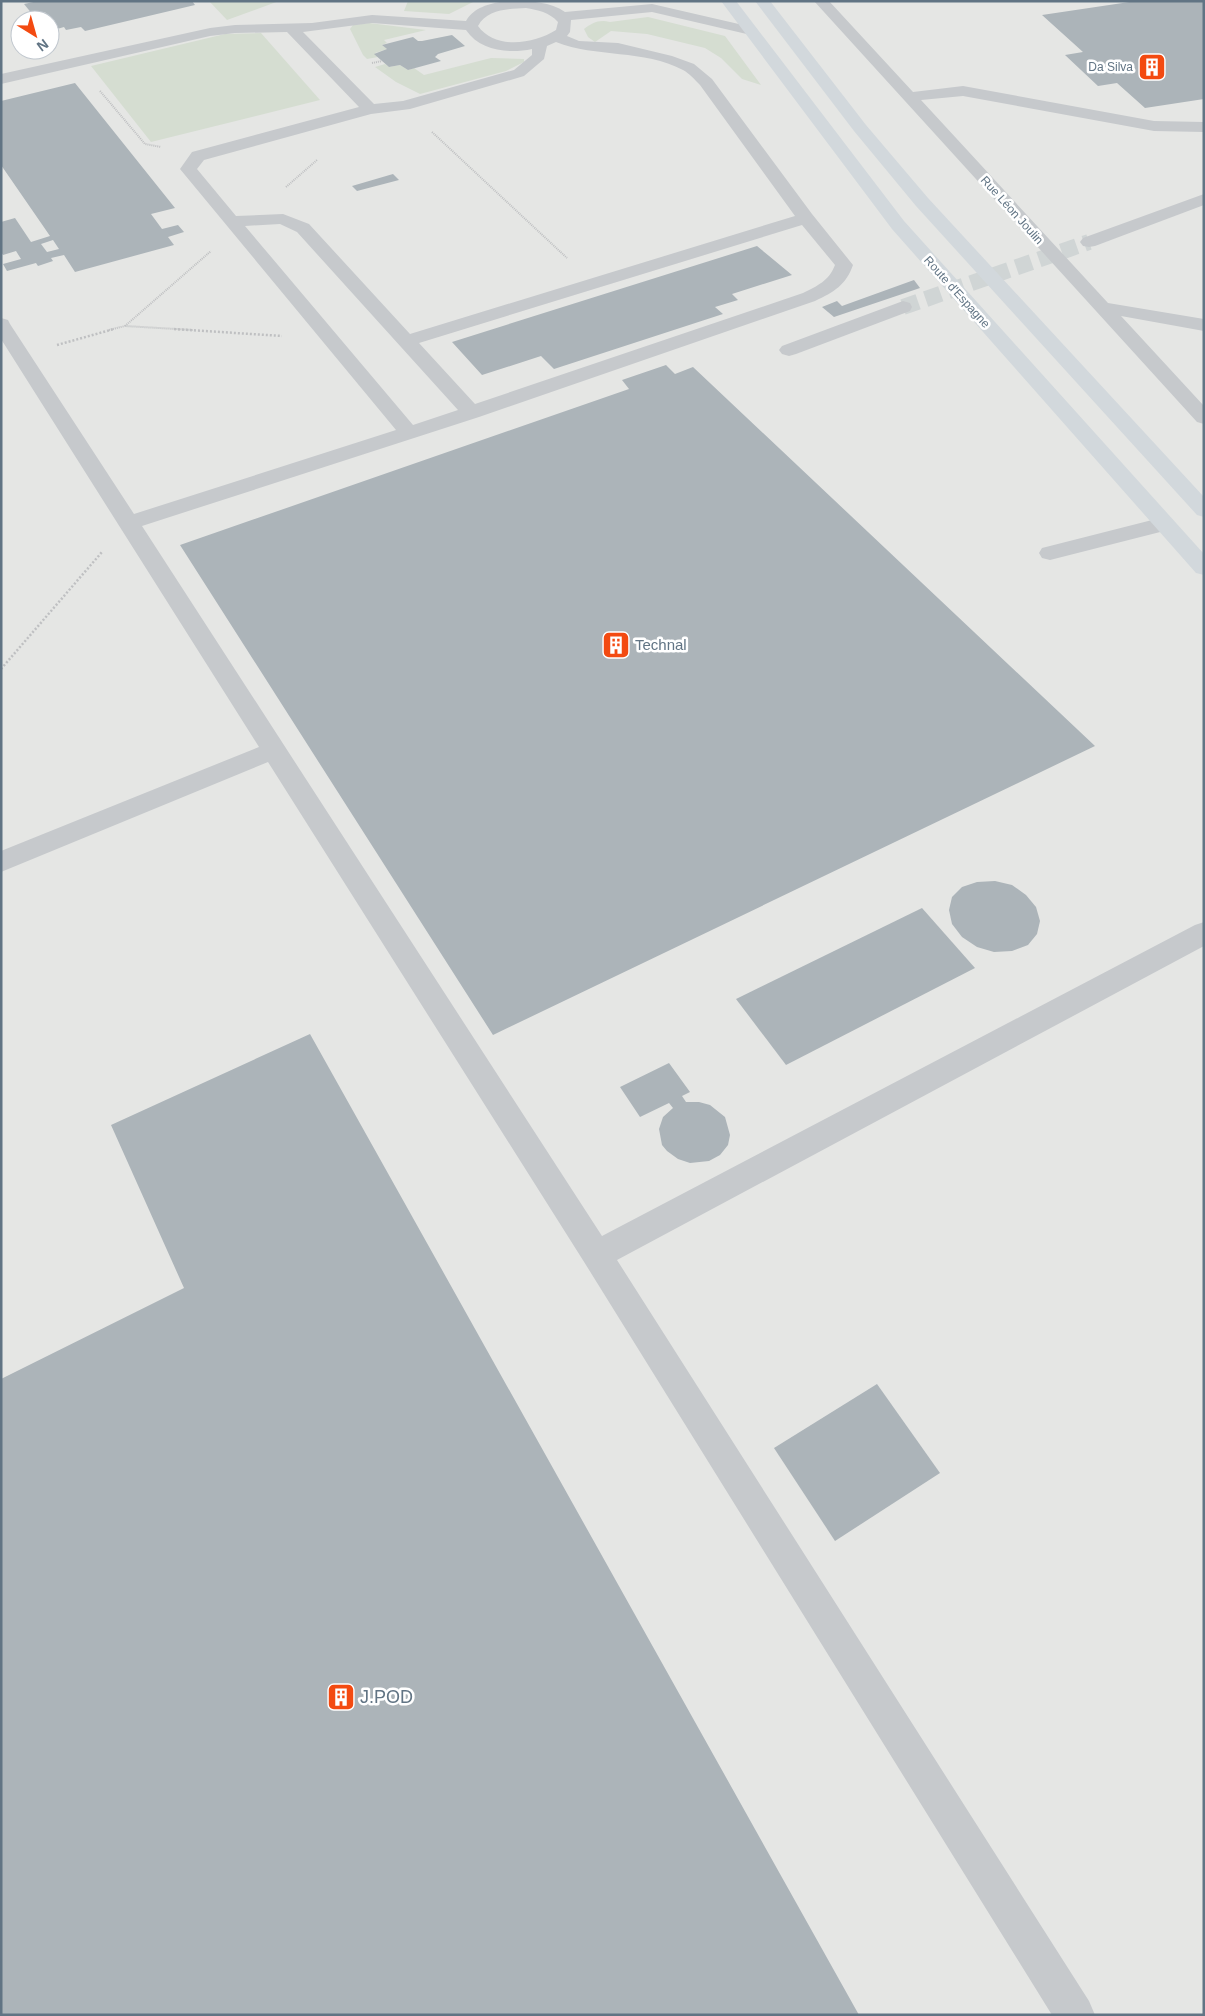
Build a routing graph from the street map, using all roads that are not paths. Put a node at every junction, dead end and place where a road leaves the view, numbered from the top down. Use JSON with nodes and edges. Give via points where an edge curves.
{"nodes":[{"id":1,"x":728,"y":1,"type":"edge"},
{"id":2,"x":762,"y":1,"type":"edge"},
{"id":3,"x":821,"y":1,"type":"edge"},
{"id":4,"x":544,"y":4,"type":"edge"},
{"id":5,"x":657,"y":5,"type":"edge"},
{"id":6,"x":562,"y":17,"type":"junction"},
{"id":7,"x":471,"y":26,"type":"junction"},
{"id":8,"x":291,"y":28,"type":"junction"},
{"id":9,"x":751,"y":31,"type":"junction"},
{"id":10,"x":557,"y":37,"type":"junction"},
{"id":11,"x":540,"y":44,"type":"junction"},
{"id":12,"x":1,"y":79,"type":"edge"},
{"id":13,"x":910,"y":98,"type":"junction"},
{"id":14,"x":370,"y":109,"type":"junction"},
{"id":15,"x":1204,"y":127,"type":"edge"},
{"id":16,"x":1204,"y":199,"type":"edge"},
{"id":17,"x":1204,"y":214,"type":"edge"},
{"id":18,"x":806,"y":218,"type":"junction"},
{"id":19,"x":232,"y":221,"type":"junction"},
{"id":20,"x":1135,"y":224,"type":"junction"},
{"id":21,"x":1090,"y":242,"type":"tunnel mouth"},
{"id":22,"x":902,"y":307,"type":"tunnel mouth"},
{"id":23,"x":1101,"y":307,"type":"junction"},
{"id":24,"x":1,"y":324,"type":"edge"},
{"id":25,"x":1204,"y":325,"type":"edge"},
{"id":26,"x":407,"y":341,"type":"junction"},
{"id":27,"x":789,"y":350,"type":"dead end"},
{"id":28,"x":13,"y":353,"type":"edge"},
{"id":29,"x":472,"y":412,"type":"junction"},
{"id":30,"x":1204,"y":418,"type":"edge"},
{"id":31,"x":409,"y":433,"type":"junction"},
{"id":32,"x":1204,"y":510,"type":"edge"},
{"id":33,"x":129,"y":523,"type":"junction"},
{"id":34,"x":1164,"y":524,"type":"junction"},
{"id":35,"x":1050,"y":553,"type":"dead end"},
{"id":36,"x":1204,"y":568,"type":"edge"},
{"id":37,"x":274,"y":750,"type":"junction"},
{"id":38,"x":1,"y":862,"type":"edge"},
{"id":39,"x":1204,"y":932,"type":"edge"},
{"id":40,"x":597,"y":1255,"type":"junction"},
{"id":41,"x":1075,"y":2015,"type":"edge"}],
"edges":[{"from":1,"to":9,"type":"main road","name":"Route d'Espagne"},
{"from":2,"to":32,"type":"main road","via":[[922,202]]},
{"from":3,"to":13,"type":"street","name":"Rue Léon Joulin"},
{"from":4,"to":6,"type":"street"},
{"from":4,"to":7,"type":"street","via":[[494,8],[482,12]]},
{"from":5,"to":6,"type":"street"},
{"from":5,"to":9,"type":"street"},
{"from":6,"to":10,"type":"street","via":[[565,27]]},
{"from":7,"to":8,"type":"street","via":[[372,19]]},
{"from":7,"to":11,"type":"street","via":[[474,33],[494,44]]},
{"from":8,"to":12,"type":"street","via":[[210,32]]},
{"from":8,"to":14,"type":"street"},
{"from":9,"to":34,"type":"main road","name":"Route d'Espagne","via":[[898,225]]},
{"from":10,"to":11,"type":"street"},
{"from":10,"to":18,"type":"street","via":[[577,45],[618,48],[689,67],[706,82]]},
{"from":11,"to":14,"type":"street","via":[[539,56],[519,73],[404,106]]},
{"from":13,"to":15,"type":"street","via":[[963,91],[1154,126]]},
{"from":13,"to":23,"type":"street","name":"Rue Léon Joulin"},
{"from":14,"to":19,"type":"street","via":[[198,156],[188,169]]},
{"from":16,"to":20,"type":"street"},
{"from":17,"to":20,"type":"street"},
{"from":18,"to":26,"type":"street"},
{"from":18,"to":29,"type":"street","via":[[844,265],[831,287]]},
{"from":19,"to":26,"type":"street","via":[[283,219],[303,228]]},
{"from":19,"to":31,"type":"street"},
{"from":20,"to":21,"type":"street"},
{"from":22,"to":27,"type":"street"},
{"from":23,"to":25,"type":"street"},
{"from":23,"to":30,"type":"street","name":"Rue Léon Joulin"},
{"from":24,"to":28,"type":"street"},
{"from":26,"to":29,"type":"street"},
{"from":28,"to":33,"type":"street"},
{"from":29,"to":31,"type":"street"},
{"from":31,"to":33,"type":"street"},
{"from":33,"to":37,"type":"street"},
{"from":34,"to":35,"type":"street"},
{"from":34,"to":36,"type":"main road","name":"Route d'Espagne"},
{"from":37,"to":38,"type":"street"},
{"from":37,"to":40,"type":"street"},
{"from":39,"to":40,"type":"street"},
{"from":40,"to":41,"type":"street"}]}
